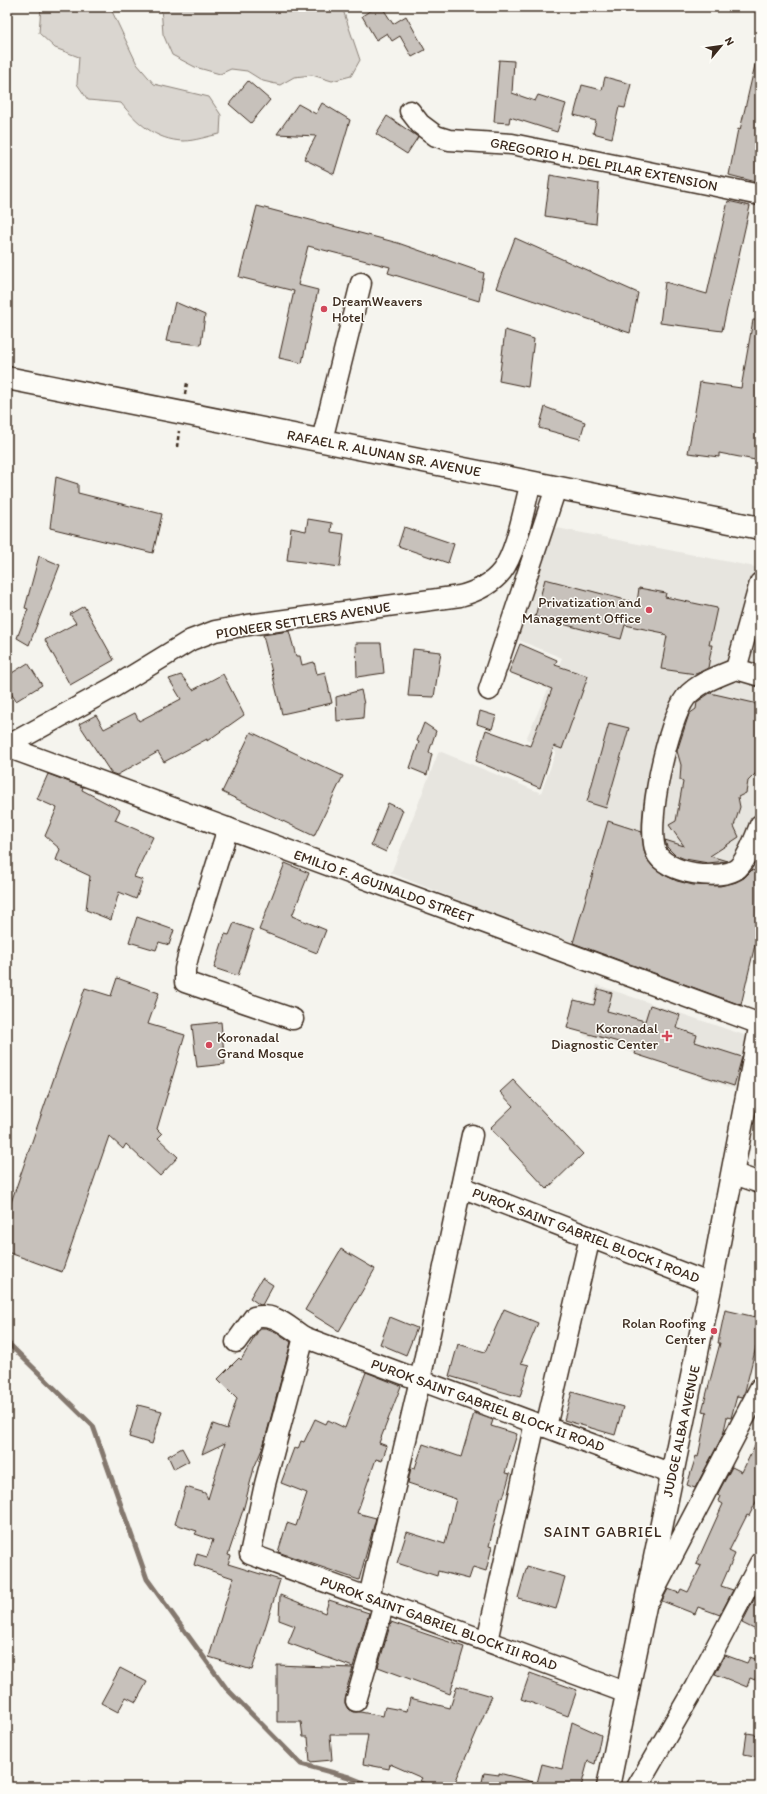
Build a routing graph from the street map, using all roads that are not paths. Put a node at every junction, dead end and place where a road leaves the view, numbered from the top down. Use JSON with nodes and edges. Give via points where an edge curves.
{"nodes":[{"id":1,"x":410,"y":111,"type":"dead end"},
{"id":2,"x":760,"y":194,"type":"edge"},
{"id":3,"x":361,"y":283,"type":"dead end"},
{"id":4,"x":7,"y":378,"type":"edge"},
{"id":5,"x":322,"y":440,"type":"junction"},
{"id":6,"x":531,"y":482,"type":"junction"},
{"id":7,"x":556,"y":488,"type":"junction"},
{"id":8,"x":760,"y":528,"type":"edge"},
{"id":9,"x":760,"y":583,"type":"edge"},
{"id":10,"x":736,"y":669,"type":"junction"},
{"id":11,"x":760,"y":676,"type":"edge"},
{"id":12,"x":489,"y":690,"type":"dead end"},
{"id":13,"x":7,"y":747,"type":"edge"},
{"id":14,"x":760,"y":825,"type":"edge"},
{"id":15,"x":228,"y":828,"type":"junction"},
{"id":16,"x":293,"y":1019,"type":"dead end"},
{"id":17,"x":760,"y":1024,"type":"edge"},
{"id":18,"x":760,"y":1028,"type":"edge"},
{"id":19,"x":472,"y":1135,"type":"dead end"},
{"id":20,"x":732,"y":1173,"type":"junction"},
{"id":21,"x":760,"y":1183,"type":"edge"},
{"id":22,"x":461,"y":1187,"type":"junction"},
{"id":23,"x":590,"y":1237,"type":"junction"},
{"id":24,"x":711,"y":1284,"type":"junction"},
{"id":25,"x":304,"y":1337,"type":"junction"},
{"id":26,"x":236,"y":1342,"type":"dead end"},
{"id":27,"x":420,"y":1380,"type":"junction"},
{"id":28,"x":760,"y":1388,"type":"edge"},
{"id":29,"x":540,"y":1425,"type":"junction"},
{"id":30,"x":672,"y":1474,"type":"junction"},
{"id":31,"x":760,"y":1563,"type":"edge"},
{"id":32,"x":376,"y":1600,"type":"junction"},
{"id":33,"x":644,"y":1611,"type":"junction"},
{"id":34,"x":487,"y":1641,"type":"junction"},
{"id":35,"x":627,"y":1693,"type":"junction"},
{"id":36,"x":356,"y":1701,"type":"dead end"},
{"id":37,"x":608,"y":1787,"type":"edge"},
{"id":38,"x":637,"y":1787,"type":"edge"}],
"edges":[{"from":1,"to":2,"type":"street","name":"GREGORIO H. DEL PILAR EXTENSION","via":[[420,124],[436,136],[449,140],[512,144]]},
{"from":3,"to":5,"type":"street"},
{"from":4,"to":5,"type":"main road","name":"RAFAEL R. ALUNAN SR. AVENUE"},
{"from":5,"to":6,"type":"main road","name":"RAFAEL R. ALUNAN SR. AVENUE"},
{"from":6,"to":7,"type":"main road","name":"RAFAEL R. ALUNAN SR. AVENUE"},
{"from":6,"to":13,"type":"street","name":"PIONEER SETTLERS AVENUE","via":[[510,558],[501,572],[476,592],[216,631],[191,640],[114,688]]},
{"from":7,"to":8,"type":"main road","name":"RAFAEL R. ALUNAN SR. AVENUE"},
{"from":7,"to":12,"type":"street"},
{"from":9,"to":10,"type":"street"},
{"from":10,"to":11,"type":"street"},
{"from":10,"to":14,"type":"street","via":[[708,681],[687,696],[679,708],[665,752],[655,797],[653,842],[656,853],[665,863],[696,874],[729,873],[738,867],[746,856]]},
{"from":13,"to":15,"type":"street","name":"EMILIO F. AGUINALDO STREET"},
{"from":15,"to":16,"type":"street","via":[[184,969],[185,982]]},
{"from":15,"to":17,"type":"street","name":"EMILIO F. AGUINALDO STREET"},
{"from":18,"to":20,"type":"main road","name":"JUDGE ALBA AVENUE"},
{"from":19,"to":22,"type":"street"},
{"from":20,"to":21,"type":"street"},
{"from":20,"to":24,"type":"main road","name":"JUDGE ALBA AVENUE"},
{"from":22,"to":23,"type":"street","name":"PUROK SAINT GABRIEL BLOCK I ROAD"},
{"from":22,"to":27,"type":"street"},
{"from":23,"to":24,"type":"street","name":"PUROK SAINT GABRIEL BLOCK I ROAD"},
{"from":23,"to":29,"type":"street"},
{"from":24,"to":30,"type":"main road","name":"JUDGE ALBA AVENUE"},
{"from":25,"to":26,"type":"street","name":"PUROK SAINT GABRIEL BLOCK II ROAD","via":[[265,1314],[254,1317]]},
{"from":25,"to":27,"type":"street","name":"PUROK SAINT GABRIEL BLOCK II ROAD"},
{"from":25,"to":32,"type":"street","name":"PUROK SAINT GABRIEL BLOCK III ROAD","via":[[265,1484],[250,1554]]},
{"from":27,"to":29,"type":"street","name":"PUROK SAINT GABRIEL BLOCK II ROAD"},
{"from":27,"to":32,"type":"street"},
{"from":28,"to":33,"type":"street"},
{"from":29,"to":30,"type":"street","name":"PUROK SAINT GABRIEL BLOCK II ROAD"},
{"from":29,"to":34,"type":"street"},
{"from":30,"to":33,"type":"main road","name":"JUDGE ALBA AVENUE"},
{"from":31,"to":38,"type":"street","via":[[695,1687]]},
{"from":32,"to":34,"type":"street","name":"PUROK SAINT GABRIEL BLOCK III ROAD"},
{"from":32,"to":36,"type":"street"},
{"from":33,"to":35,"type":"main road","name":"JUDGE ALBA AVENUE"},
{"from":34,"to":35,"type":"street","name":"PUROK SAINT GABRIEL BLOCK III ROAD"},
{"from":35,"to":37,"type":"main road","name":"JUDGE ALBA AVENUE"}]}
